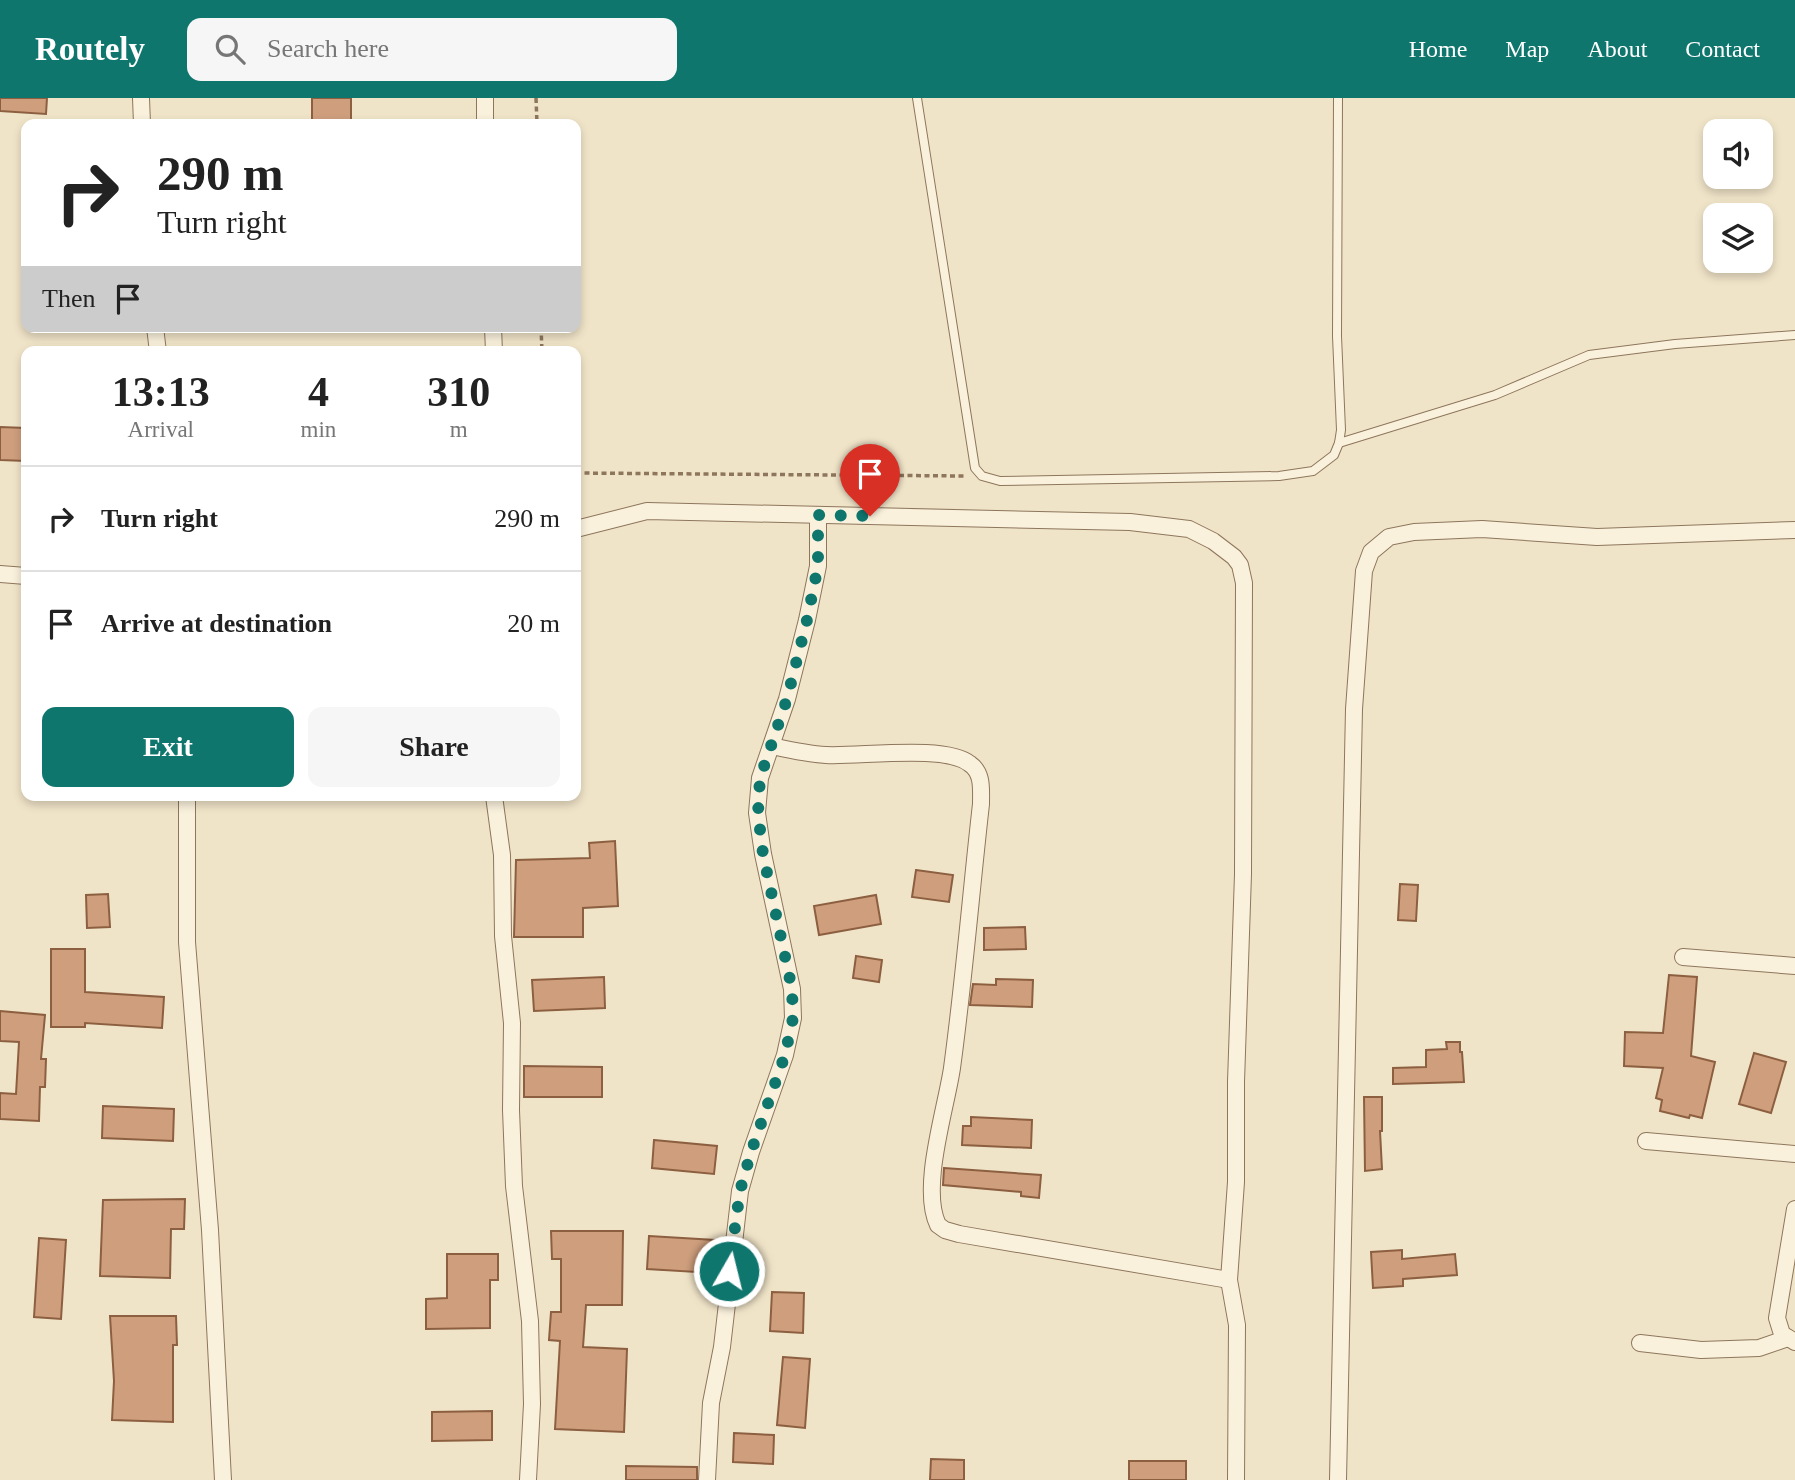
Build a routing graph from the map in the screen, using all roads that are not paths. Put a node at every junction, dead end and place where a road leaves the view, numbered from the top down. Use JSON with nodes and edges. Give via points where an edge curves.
{"nodes":[{"id":1,"x":141,"y":98,"type":"edge"},
{"id":2,"x":485,"y":98,"type":"edge"},
{"id":3,"x":916,"y":98,"type":"edge"},
{"id":4,"x":1338,"y":98,"type":"edge"},
{"id":5,"x":142,"y":119,"type":"edge"},
{"id":6,"x":485,"y":119,"type":"edge"},
{"id":7,"x":1795,"y":335,"type":"edge"},
{"id":8,"x":1339,"y":443,"type":"junction"},
{"id":9,"x":818,"y":515,"type":"junction"},
{"id":10,"x":581,"y":528,"type":"edge"},
{"id":11,"x":1795,"y":530,"type":"edge"},
{"id":12,"x":0,"y":574,"type":"edge"},
{"id":13,"x":21,"y":576,"type":"edge"},
{"id":14,"x":772,"y":746,"type":"junction"},
{"id":15,"x":187,"y":801,"type":"edge"},
{"id":16,"x":495,"y":801,"type":"edge"},
{"id":17,"x":1683,"y":957,"type":"dead end"},
{"id":18,"x":1795,"y":966,"type":"edge"},
{"id":19,"x":1646,"y":1141,"type":"dead end"},
{"id":20,"x":1795,"y":1154,"type":"edge"},
{"id":21,"x":1795,"y":1209,"type":"edge"},
{"id":22,"x":1229,"y":1280,"type":"junction"},
{"id":23,"x":1791,"y":1340,"type":"edge"},
{"id":24,"x":1640,"y":1343,"type":"dead end"},
{"id":25,"x":223,"y":1480,"type":"edge"},
{"id":26,"x":528,"y":1480,"type":"edge"},
{"id":27,"x":707,"y":1480,"type":"edge"},
{"id":28,"x":1236,"y":1480,"type":"edge"},
{"id":29,"x":1338,"y":1480,"type":"edge"}],
"edges":[{"from":1,"to":5,"type":"street"},
{"from":2,"to":6,"type":"street"},
{"from":3,"to":8,"type":"lane","via":[[975,468],[982,476],[1000,481],[1279,476],[1313,471],[1334,455]]},
{"from":4,"to":8,"type":"lane"},
{"from":7,"to":8,"type":"lane","via":[[1589,355],[1495,395]]},
{"from":9,"to":10,"type":"street","via":[[647,511]]},
{"from":9,"to":14,"type":"street","via":[[818,566]]},
{"from":9,"to":22,"type":"street","via":[[1170,526],[1213,541],[1240,565],[1245,654],[1243,874],[1236,1182]]},
{"from":11,"to":29,"type":"street","via":[[1597,537],[1482,529],[1414,532],[1389,537],[1371,552],[1364,571],[1354,709]]},
{"from":12,"to":13,"type":"street"},
{"from":14,"to":22,"type":"street","via":[[827,755],[953,756],[968,762],[981,779],[951,1069],[931,1191],[938,1225],[959,1234]]},
{"from":14,"to":27,"type":"street","via":[[760,778],[758,813],[792,989],[793,1018],[740,1191],[711,1404]]},
{"from":15,"to":25,"type":"street","via":[[187,942],[209,1217]]},
{"from":16,"to":26,"type":"street","via":[[512,1023],[514,1186],[530,1321]]},
{"from":17,"to":18,"type":"street"},
{"from":19,"to":20,"type":"street"},
{"from":21,"to":23,"type":"street","via":[[1777,1318],[1782,1334]]},
{"from":22,"to":28,"type":"street","via":[[1237,1325]]},
{"from":23,"to":24,"type":"street","via":[[1759,1348],[1701,1350]]}]}
